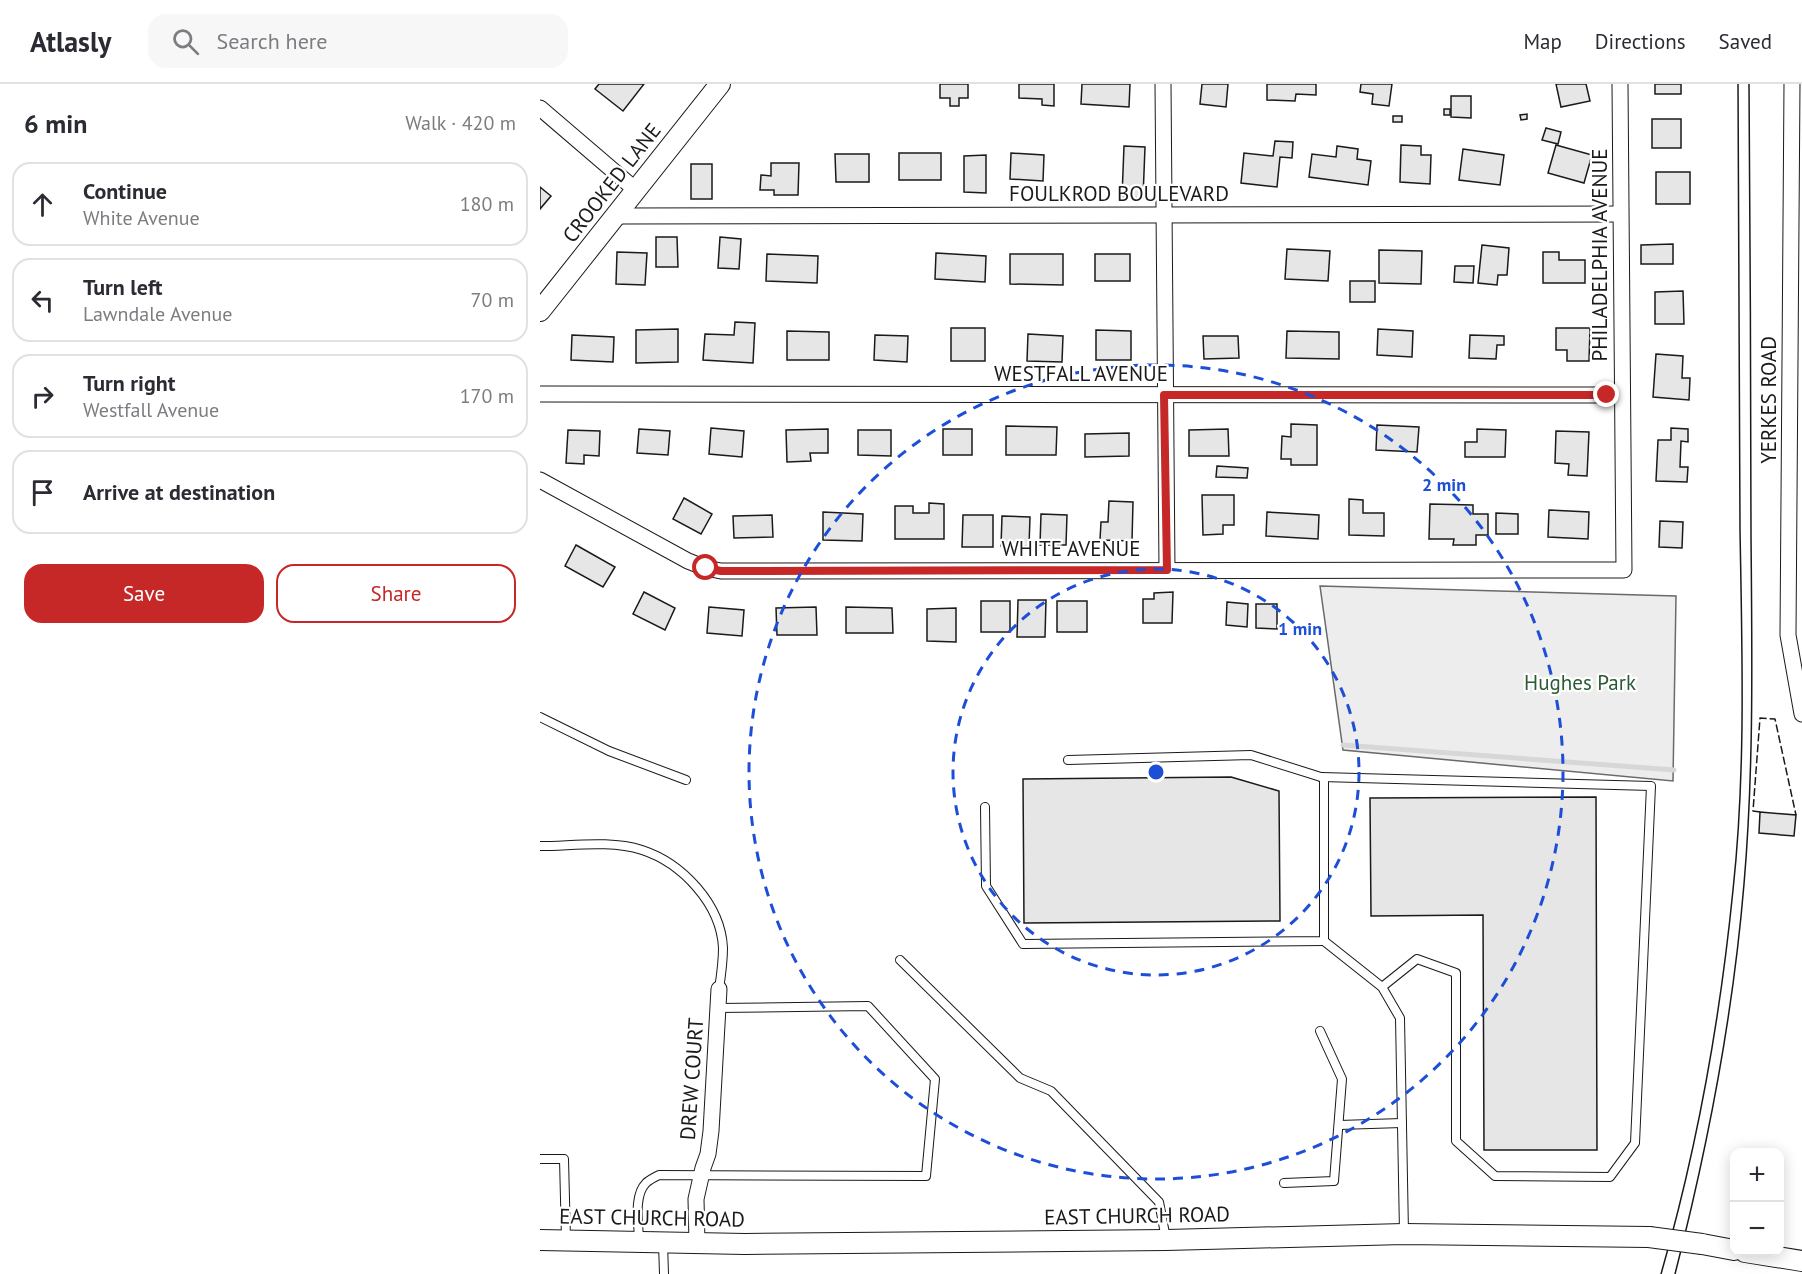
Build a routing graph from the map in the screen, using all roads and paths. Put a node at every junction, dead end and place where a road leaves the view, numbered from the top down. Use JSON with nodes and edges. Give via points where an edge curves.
{"nodes":[{"id":1,"x":720,"y":84,"type":"edge"},
{"id":2,"x":1163,"y":84,"type":"edge"},
{"id":3,"x":1620,"y":84,"type":"edge"},
{"id":4,"x":1792,"y":84,"type":"edge"},
{"id":5,"x":540,"y":108,"type":"edge"},
{"id":6,"x":1797,"y":161,"type":"edge"},
{"id":7,"x":636,"y":191,"type":"junction"},
{"id":8,"x":1165,"y":214,"type":"junction"},
{"id":9,"x":1620,"y":214,"type":"junction"},
{"id":10,"x":617,"y":216,"type":"junction"},
{"id":11,"x":540,"y":311,"type":"edge"},
{"id":12,"x":540,"y":394,"type":"edge"},
{"id":13,"x":1164,"y":395,"type":"junction"},
{"id":14,"x":1622,"y":395,"type":"junction"},
{"id":15,"x":540,"y":480,"type":"edge"},
{"id":16,"x":1167,"y":570,"type":"junction"},
{"id":17,"x":1624,"y":570,"type":"joint"},
{"id":18,"x":1796,"y":651,"type":"edge"},
{"id":19,"x":1802,"y":714,"type":"edge"},
{"id":20,"x":540,"y":717,"type":"edge"},
{"id":21,"x":1068,"y":760,"type":"dead end"},
{"id":22,"x":1321,"y":777,"type":"junction"},
{"id":23,"x":686,"y":780,"type":"dead end"},
{"id":24,"x":985,"y":807,"type":"dead end"},
{"id":25,"x":540,"y":846,"type":"edge"},
{"id":26,"x":1324,"y":941,"type":"junction"},
{"id":27,"x":900,"y":960,"type":"dead end"},
{"id":28,"x":1382,"y":987,"type":"junction"},
{"id":29,"x":720,"y":989,"type":"joint"},
{"id":30,"x":718,"y":1008,"type":"junction"},
{"id":31,"x":1320,"y":1031,"type":"dead end"},
{"id":32,"x":1402,"y":1123,"type":"junction"},
{"id":33,"x":1339,"y":1125,"type":"junction"},
{"id":34,"x":540,"y":1159,"type":"edge"},
{"id":35,"x":701,"y":1174,"type":"junction"},
{"id":36,"x":1284,"y":1183,"type":"dead end"},
{"id":37,"x":1404,"y":1234,"type":"junction"},
{"id":38,"x":540,"y":1240,"type":"edge"},
{"id":39,"x":566,"y":1240,"type":"junction"},
{"id":40,"x":1166,"y":1240,"type":"junction"},
{"id":41,"x":639,"y":1242,"type":"junction"},
{"id":42,"x":663,"y":1242,"type":"junction"},
{"id":43,"x":697,"y":1242,"type":"junction"},
{"id":44,"x":1730,"y":1249,"type":"edge"},
{"id":45,"x":1774,"y":1256,"type":"edge"},
{"id":46,"x":1802,"y":1261,"type":"edge"},
{"id":47,"x":664,"y":1274,"type":"edge"}],
"edges":[{"from":1,"to":7,"type":"street","name":"CROOKED LANE"},
{"from":2,"to":8,"type":"street"},
{"from":3,"to":9,"type":"street","name":"PHILADELPHIA AVENUE"},
{"from":4,"to":6,"type":"street","name":"YERKES ROAD"},
{"from":5,"to":7,"type":"street"},
{"from":6,"to":18,"type":"street","name":"YERKES ROAD","via":[[1788,635]]},
{"from":7,"to":10,"type":"street","name":"CROOKED LANE"},
{"from":8,"to":9,"type":"street","name":"FOULKROD BOULEVARD"},
{"from":8,"to":10,"type":"street","name":"FOULKROD BOULEVARD"},
{"from":8,"to":13,"type":"street"},
{"from":9,"to":14,"type":"street","name":"PHILADELPHIA AVENUE"},
{"from":10,"to":11,"type":"street","name":"CROOKED LANE"},
{"from":12,"to":13,"type":"street","name":"WESTFALL AVENUE"},
{"from":13,"to":14,"type":"street","name":"WESTFALL AVENUE"},
{"from":13,"to":16,"type":"street"},
{"from":14,"to":17,"type":"street","name":"PHILADELPHIA AVENUE"},
{"from":15,"to":16,"type":"street","name":"WHITE AVENUE","via":[[688,561],[721,571]]},
{"from":16,"to":17,"type":"street","name":"WHITE AVENUE"},
{"from":18,"to":19,"type":"street","name":"YERKES ROAD"},
{"from":20,"to":23,"type":"lane","via":[[609,751]]},
{"from":21,"to":22,"type":"lane","via":[[1251,755]]},
{"from":22,"to":26,"type":"lane"},
{"from":22,"to":28,"type":"lane","via":[[1651,786],[1635,1143],[1610,1177],[1495,1176],[1456,1141],[1456,973],[1417,959]]},
{"from":24,"to":26,"type":"lane","via":[[986,886],[1023,944]]},
{"from":25,"to":29,"type":"lane","via":[[608,845],[641,850],[671,864],[696,886],[714,914],[723,947]]},
{"from":26,"to":28,"type":"lane"},
{"from":27,"to":40,"type":"lane","via":[[1020,1078],[1051,1091],[1159,1202]]},
{"from":28,"to":32,"type":"lane","via":[[1400,1018]]},
{"from":29,"to":30,"type":"street","name":"DREW COURT"},
{"from":30,"to":35,"type":"street","name":"DREW COURT","via":[[711,1131]]},
{"from":30,"to":35,"type":"lane","via":[[868,1006],[935,1079],[926,1176]]},
{"from":31,"to":33,"type":"lane","via":[[1342,1079]]},
{"from":32,"to":33,"type":"lane"},
{"from":32,"to":37,"type":"lane"},
{"from":33,"to":36,"type":"lane","via":[[1335,1180]]},
{"from":34,"to":39,"type":"lane","via":[[564,1159]]},
{"from":35,"to":41,"type":"lane","via":[[659,1175],[646,1183],[638,1200]]},
{"from":35,"to":43,"type":"street","name":"DREW COURT","via":[[696,1199]]},
{"from":37,"to":40,"type":"street","name":"EAST CHURCH ROAD"},
{"from":37,"to":44,"type":"street","name":"EAST CHURCH ROAD","bridge":true,"via":[[1649,1237]]},
{"from":38,"to":39,"type":"street","name":"EAST CHURCH ROAD"},
{"from":39,"to":41,"type":"street","name":"EAST CHURCH ROAD"},
{"from":40,"to":43,"type":"street","name":"EAST CHURCH ROAD"},
{"from":41,"to":42,"type":"street","name":"EAST CHURCH ROAD"},
{"from":42,"to":43,"type":"street","name":"EAST CHURCH ROAD"},
{"from":42,"to":47,"type":"lane"},
{"from":45,"to":46,"type":"street"}]}
